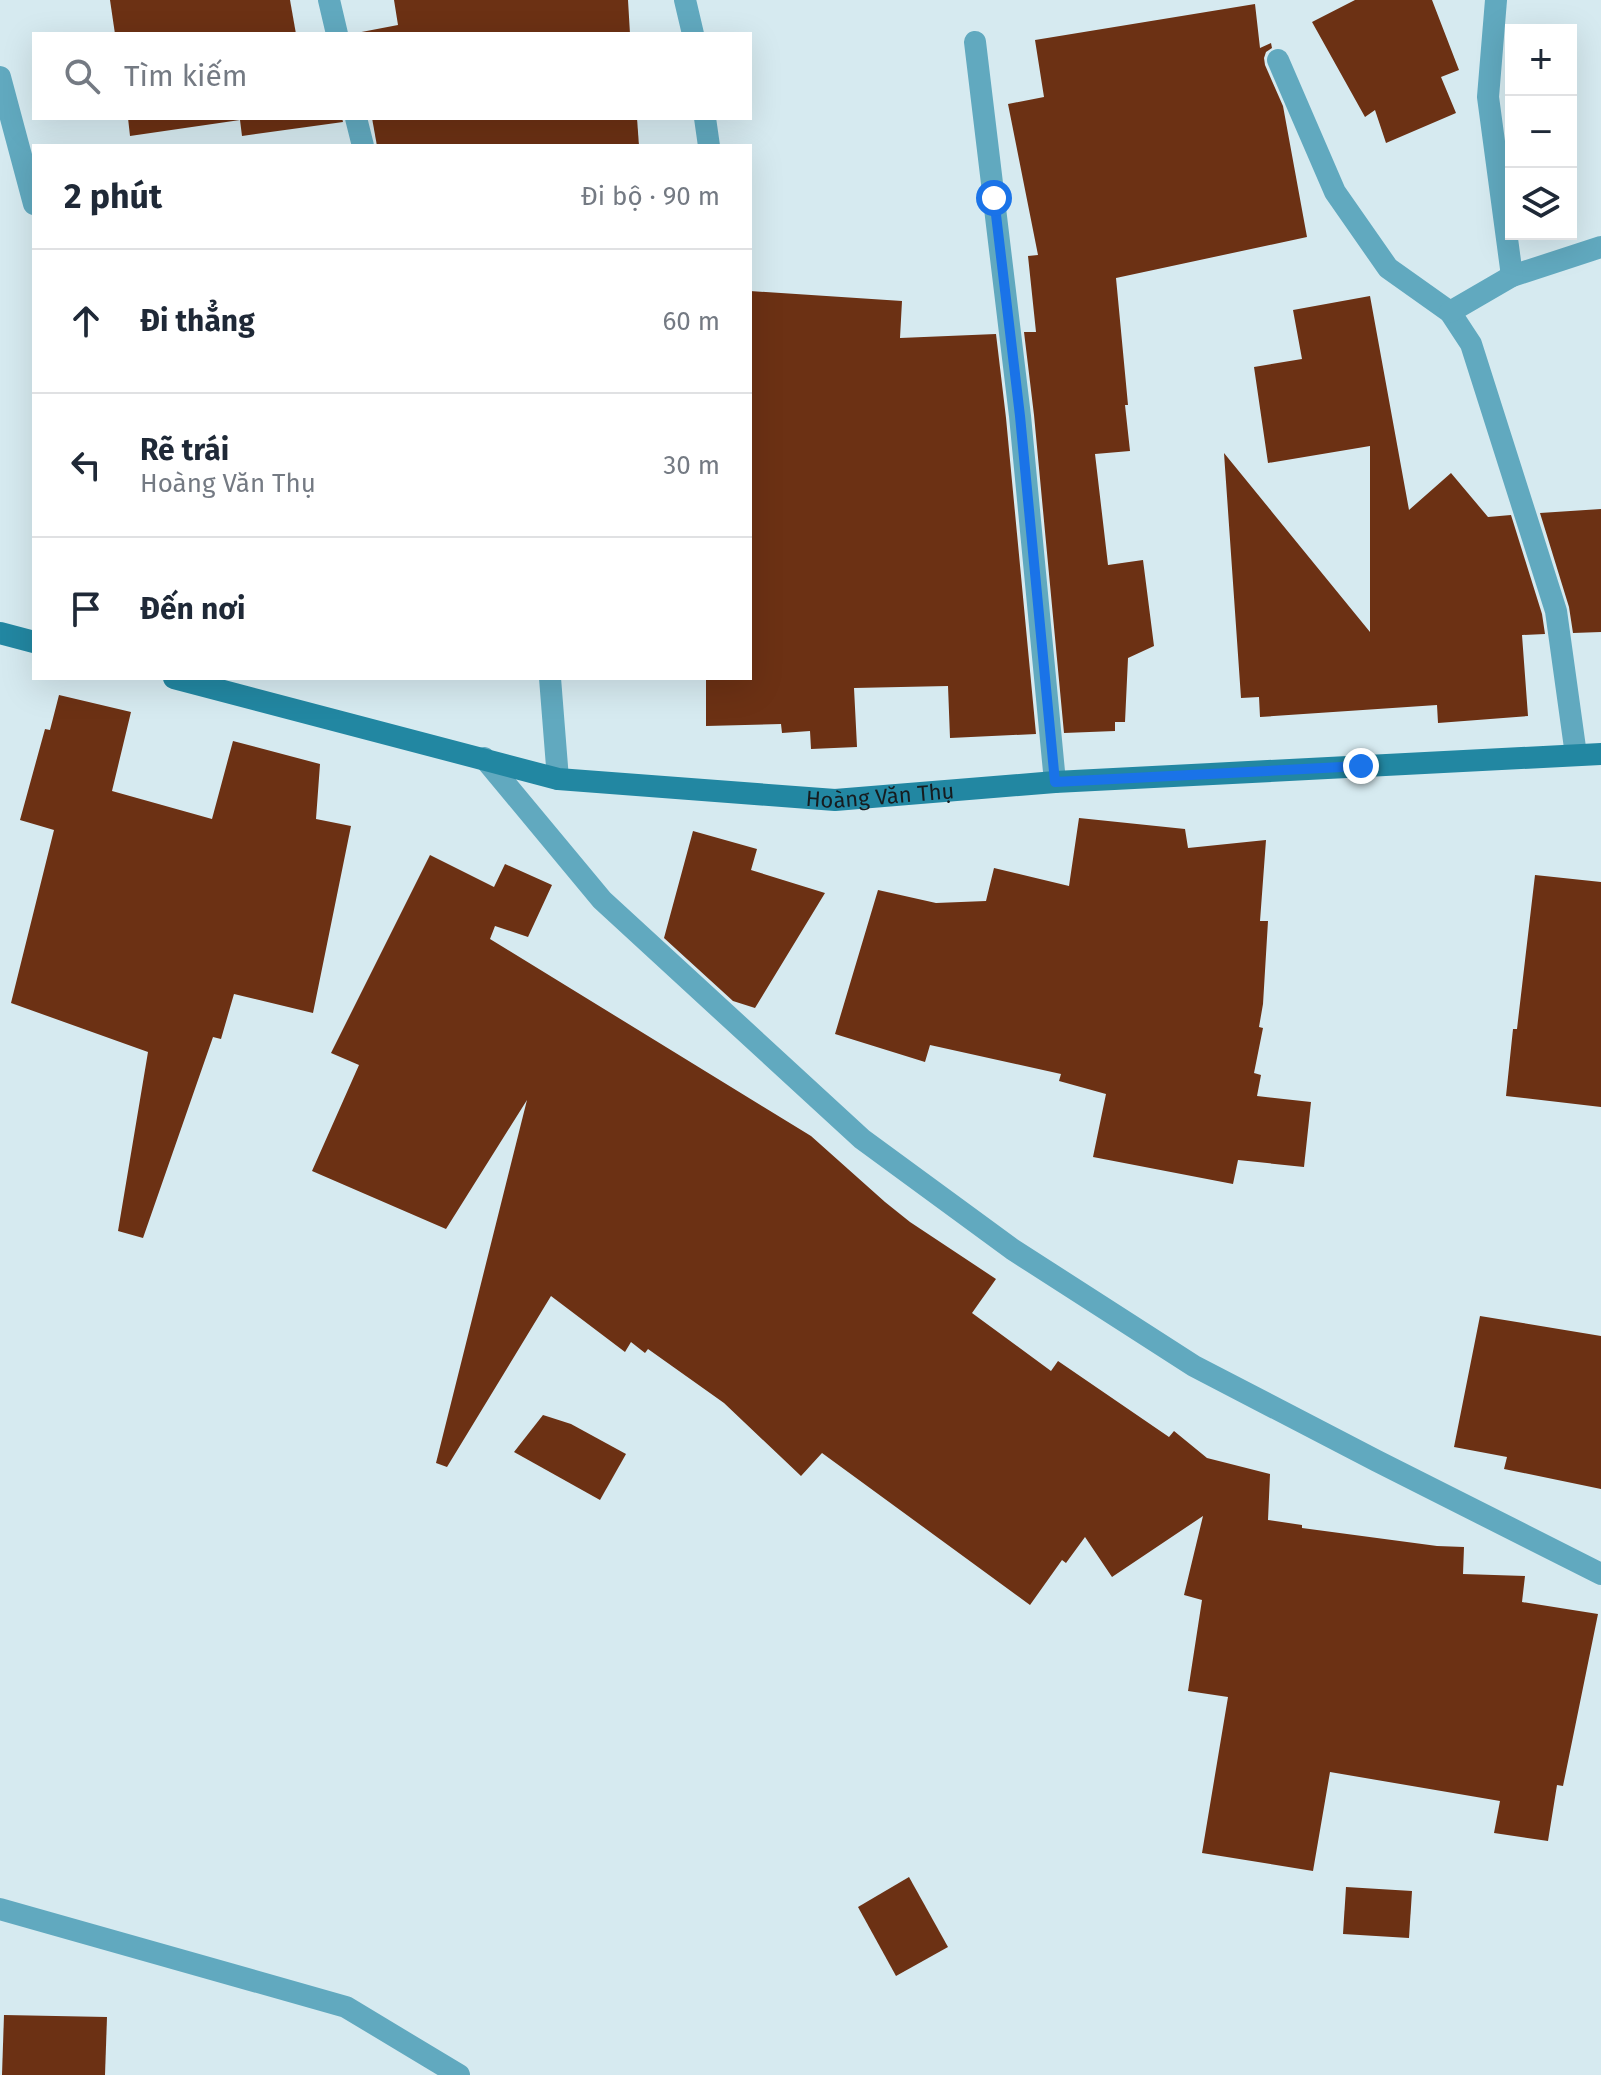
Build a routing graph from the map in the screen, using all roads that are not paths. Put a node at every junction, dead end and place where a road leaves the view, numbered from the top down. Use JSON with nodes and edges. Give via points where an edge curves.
{"nodes":[{"id":1,"x":329,"y":0,"type":"edge"},
{"id":2,"x":685,"y":0,"type":"edge"},
{"id":3,"x":1496,"y":0,"type":"edge"},
{"id":4,"x":337,"y":32,"type":"edge"},
{"id":5,"x":693,"y":32,"type":"edge"},
{"id":6,"x":975,"y":42,"type":"dead end"},
{"id":7,"x":1278,"y":60,"type":"dead end"},
{"id":8,"x":0,"y":77,"type":"edge"},
{"id":9,"x":356,"y":120,"type":"edge"},
{"id":10,"x":705,"y":120,"type":"edge"},
{"id":11,"x":362,"y":144,"type":"edge"},
{"id":12,"x":709,"y":144,"type":"edge"},
{"id":13,"x":32,"y":197,"type":"edge"},
{"id":14,"x":1601,"y":247,"type":"edge"},
{"id":15,"x":1512,"y":276,"type":"junction"},
{"id":16,"x":1450,"y":312,"type":"junction"},
{"id":17,"x":0,"y":633,"type":"edge"},
{"id":18,"x":32,"y":641,"type":"edge"},
{"id":19,"x":182,"y":680,"type":"edge"},
{"id":20,"x":550,"y":680,"type":"edge"},
{"id":21,"x":1601,"y":754,"type":"edge"},
{"id":22,"x":1576,"y":755,"type":"junction"},
{"id":23,"x":484,"y":758,"type":"junction"},
{"id":24,"x":558,"y":779,"type":"junction"},
{"id":25,"x":1055,"y":782,"type":"junction"},
{"id":26,"x":1601,"y":1574,"type":"edge"},
{"id":27,"x":0,"y":1909,"type":"edge"},
{"id":28,"x":459,"y":2075,"type":"edge"}],
"edges":[{"from":1,"to":4,"type":"street"},
{"from":2,"to":5,"type":"street"},
{"from":3,"to":15,"type":"street","via":[[1488,97]]},
{"from":6,"to":25,"type":"street","via":[[1020,416]]},
{"from":7,"to":16,"type":"street","via":[[1335,192],[1388,268]]},
{"from":8,"to":13,"type":"street"},
{"from":9,"to":11,"type":"street"},
{"from":10,"to":12,"type":"street"},
{"from":14,"to":15,"type":"street"},
{"from":15,"to":16,"type":"street"},
{"from":16,"to":22,"type":"street","via":[[1471,344],[1556,611]]},
{"from":17,"to":18,"type":"main road"},
{"from":19,"to":23,"type":"main road","name":"Hoàng Văn Thụ"},
{"from":20,"to":24,"type":"street"},
{"from":21,"to":22,"type":"main road","name":"Hoàng Văn Thụ"},
{"from":22,"to":25,"type":"main road","name":"Hoàng Văn Thụ"},
{"from":23,"to":24,"type":"main road","name":"Hoàng Văn Thụ"},
{"from":23,"to":26,"type":"street","via":[[602,900],[862,1139],[1012,1249],[1194,1366]]},
{"from":24,"to":25,"type":"main road","name":"Hoàng Văn Thụ","via":[[835,800]]},
{"from":27,"to":28,"type":"street","via":[[346,2007]]}]}
